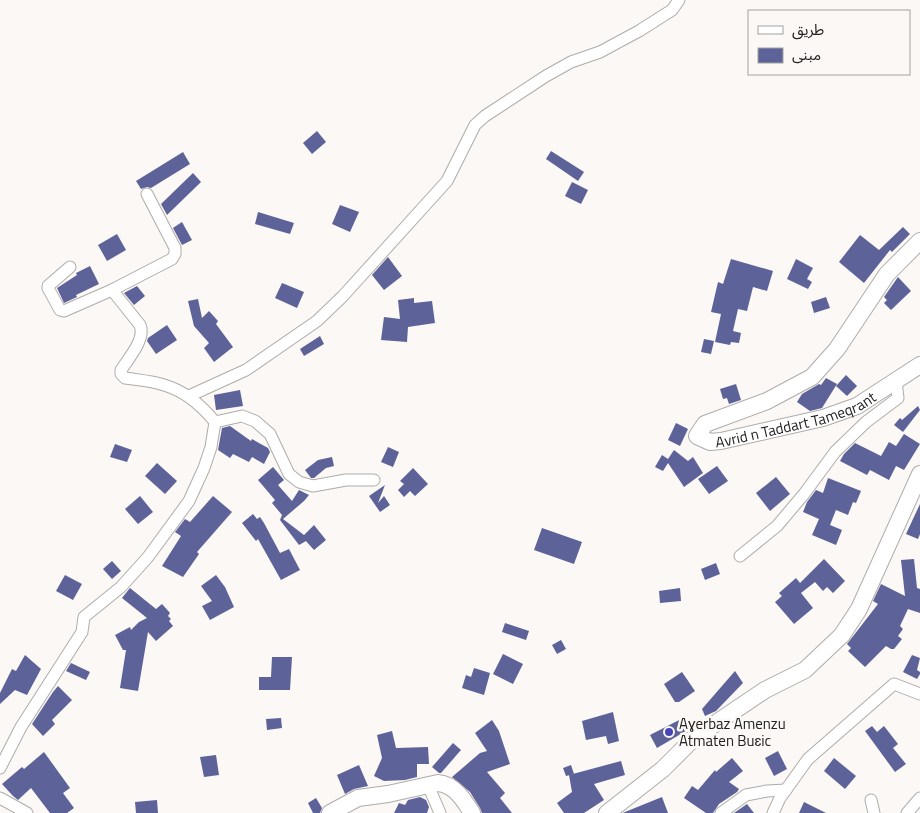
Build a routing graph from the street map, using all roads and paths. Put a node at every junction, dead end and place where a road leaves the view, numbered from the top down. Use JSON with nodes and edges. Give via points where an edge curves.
{"nodes":[{"id":1,"x":679,"y":0,"type":"edge"},
{"id":2,"x":147,"y":194,"type":"dead end"},
{"id":3,"x":920,"y":240,"type":"edge"},
{"id":4,"x":70,"y":266,"type":"dead end"},
{"id":5,"x":112,"y":290,"type":"junction"},
{"id":6,"x":920,"y":365,"type":"edge"},
{"id":7,"x":896,"y":381,"type":"junction"},
{"id":8,"x":189,"y":396,"type":"junction"},
{"id":9,"x":215,"y":422,"type":"junction"},
{"id":10,"x":920,"y":474,"type":"edge"},
{"id":11,"x":374,"y":480,"type":"dead end"},
{"id":12,"x":740,"y":556,"type":"dead end"},
{"id":13,"x":920,"y":694,"type":"edge"},
{"id":14,"x":0,"y":768,"type":"edge"},
{"id":15,"x":428,"y":785,"type":"junction"},
{"id":16,"x":786,"y":790,"type":"junction"},
{"id":17,"x":0,"y":798,"type":"edge"},
{"id":18,"x":920,"y":798,"type":"edge"},
{"id":19,"x":871,"y":800,"type":"dead end"},
{"id":20,"x":26,"y":813,"type":"edge"},
{"id":21,"x":330,"y":813,"type":"edge"},
{"id":22,"x":440,"y":813,"type":"edge"},
{"id":23,"x":472,"y":813,"type":"edge"},
{"id":24,"x":607,"y":813,"type":"edge"},
{"id":25,"x":721,"y":813,"type":"edge"},
{"id":26,"x":774,"y":813,"type":"edge"},
{"id":27,"x":874,"y":813,"type":"edge"},
{"id":28,"x":907,"y":813,"type":"edge"}],
"edges":[{"from":1,"to":8,"type":"street","via":[[672,10],[639,31],[600,52],[570,62],[486,116],[475,125],[447,181],[318,321],[246,370]]},
{"from":2,"to":5,"type":"street","via":[[175,248],[175,254],[172,259]]},
{"from":3,"to":7,"type":"street","name":"Avrid n Taddart Tameqrant","via":[[888,274],[837,349],[812,377],[767,400],[705,424],[697,436],[710,442],[721,441],[823,418],[857,406]]},
{"from":4,"to":5,"type":"street","via":[[48,286],[60,310],[68,311]]},
{"from":5,"to":8,"type":"street","via":[[142,330],[121,374],[125,378],[165,385]]},
{"from":6,"to":7,"type":"street","name":"Avrid n Taddart Tameqrant"},
{"from":7,"to":12,"type":"street","via":[[898,398],[866,422],[835,452],[777,526]]},
{"from":8,"to":9,"type":"street"},
{"from":9,"to":11,"type":"street","via":[[242,416],[255,421],[270,434],[290,474],[299,482],[313,486],[346,480]]},
{"from":9,"to":14,"type":"street","via":[[211,447],[189,501],[148,557],[121,587],[84,618],[82,632],[21,727]]},
{"from":10,"to":24,"type":"street","via":[[859,609],[842,635],[805,670],[765,690],[694,738],[662,769]]},
{"from":13,"to":16,"type":"street","via":[[894,684],[808,759]]},
{"from":15,"to":21,"type":"street","via":[[358,798]]},
{"from":15,"to":22,"type":"street"},
{"from":15,"to":23,"type":"street","via":[[446,783]]},
{"from":16,"to":25,"type":"street","via":[[746,795]]},
{"from":16,"to":26,"type":"street"},
{"from":17,"to":20,"type":"street"},
{"from":18,"to":28,"type":"street"},
{"from":19,"to":27,"type":"street"}]}
